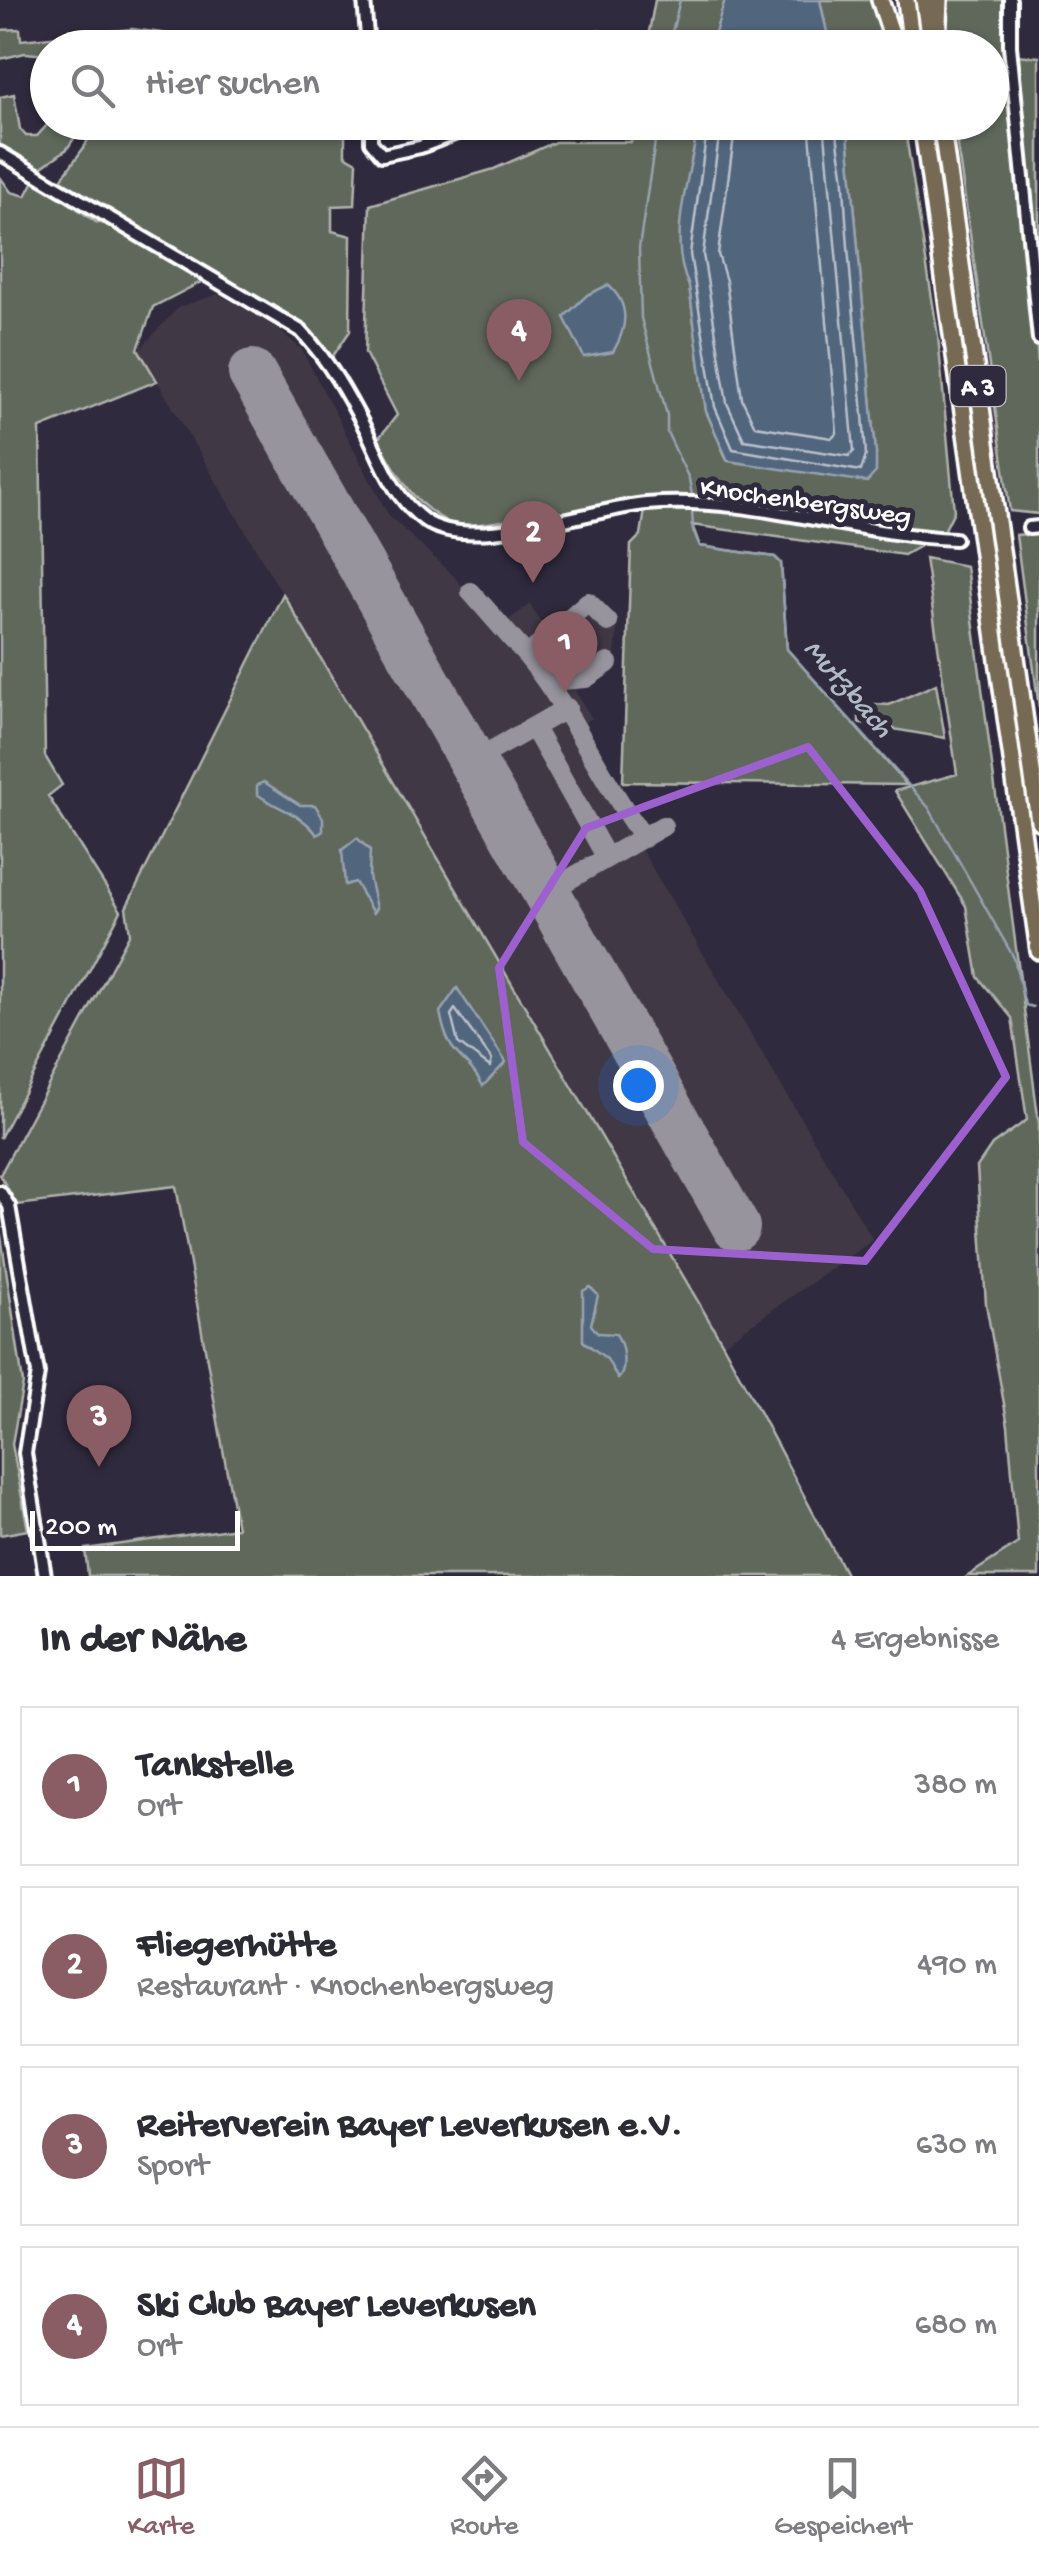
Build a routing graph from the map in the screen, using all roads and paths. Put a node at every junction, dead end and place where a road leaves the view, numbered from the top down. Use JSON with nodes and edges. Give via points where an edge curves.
{"nodes":[{"id":1,"x":364,"y":0,"type":"edge"},
{"id":2,"x":880,"y":0,"type":"edge"},
{"id":3,"x":906,"y":0,"type":"edge"},
{"id":4,"x":924,"y":0,"type":"edge"},
{"id":5,"x":939,"y":0,"type":"edge"},
{"id":6,"x":1010,"y":0,"type":"edge"},
{"id":7,"x":366,"y":30,"type":"edge"},
{"id":8,"x":890,"y":30,"type":"edge"},
{"id":9,"x":910,"y":30,"type":"edge"},
{"id":10,"x":930,"y":30,"type":"edge"},
{"id":11,"x":936,"y":30,"type":"edge"},
{"id":12,"x":371,"y":140,"type":"edge"},
{"id":13,"x":426,"y":140,"type":"edge"},
{"id":14,"x":916,"y":140,"type":"edge"},
{"id":15,"x":924,"y":140,"type":"edge"},
{"id":16,"x":944,"y":140,"type":"edge"},
{"id":17,"x":0,"y":153,"type":"edge"},
{"id":18,"x":932,"y":194,"type":"junction"},
{"id":19,"x":1039,"y":339,"type":"edge"},
{"id":20,"x":955,"y":539,"type":"dead end"},
{"id":21,"x":1039,"y":821,"type":"edge"},
{"id":22,"x":1039,"y":951,"type":"edge"},
{"id":23,"x":0,"y":1192,"type":"edge"},
{"id":24,"x":46,"y":1576,"type":"edge"}],
"edges":[{"from":1,"to":7,"type":"street"},
{"from":2,"to":8,"type":"highway"},
{"from":3,"to":9,"type":"highway"},
{"from":4,"to":10,"type":"highway"},
{"from":5,"to":11,"type":"highway"},
{"from":6,"to":19,"type":"street"},
{"from":12,"to":13,"type":"street","via":[[382,155]]},
{"from":14,"to":18,"type":"highway","via":[[921,175]]},
{"from":15,"to":18,"type":"highway","number":"A 3"},
{"from":16,"to":21,"type":"highway","number":"A 3"},
{"from":17,"to":20,"type":"street","name":"Knochenbergsweg","via":[[277,314],[323,354],[402,500],[436,527],[470,534],[630,506],[691,504]]},
{"from":18,"to":22,"type":"highway","number":"A 3"},
{"from":23,"to":24,"type":"street","via":[[38,1373],[26,1453]]}]}
